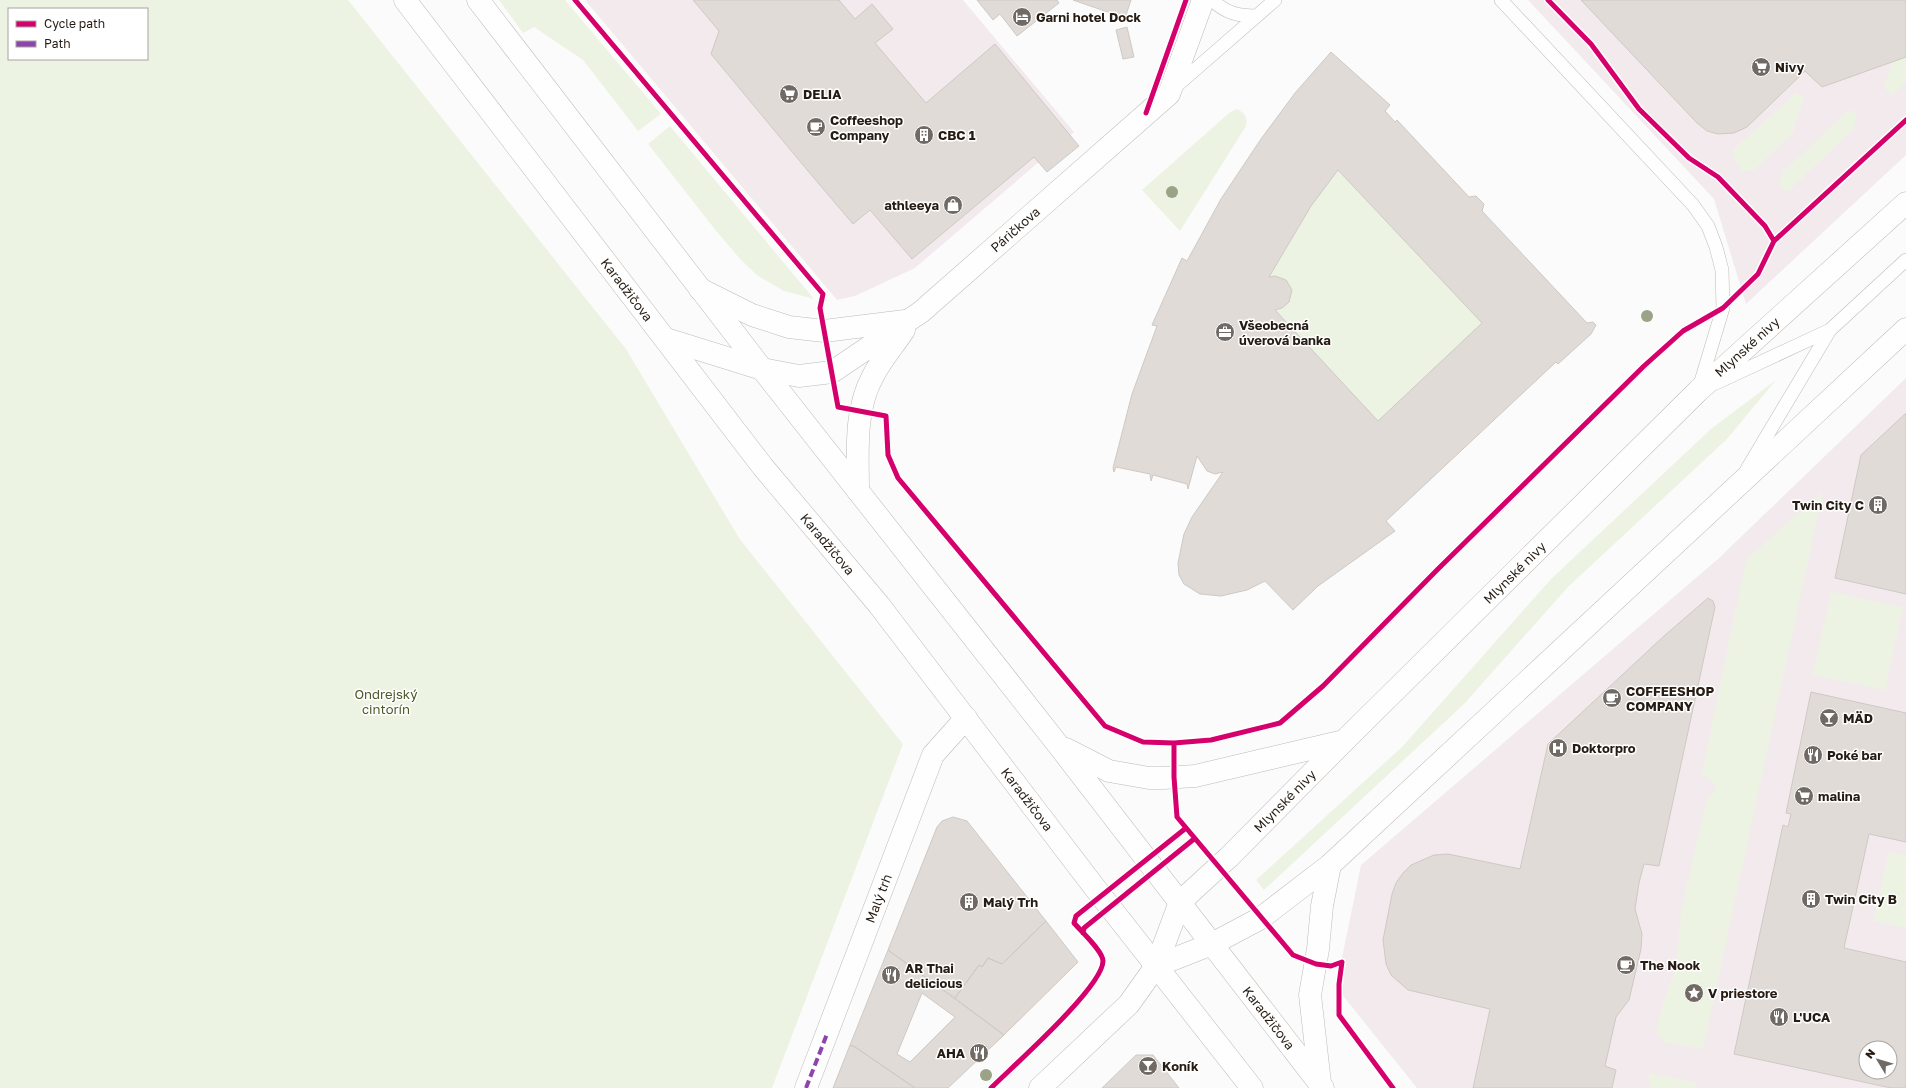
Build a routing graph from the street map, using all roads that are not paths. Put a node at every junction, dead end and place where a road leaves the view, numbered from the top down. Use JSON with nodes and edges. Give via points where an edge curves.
{"nodes":[{"id":1,"x":405,"y":0,"type":"edge"},
{"id":2,"x":478,"y":0,"type":"edge"},
{"id":3,"x":1203,"y":0,"type":"edge"},
{"id":4,"x":1212,"y":0,"type":"edge"},
{"id":5,"x":1275,"y":0,"type":"edge"},
{"id":6,"x":1501,"y":0,"type":"edge"},
{"id":7,"x":1256,"y":16,"type":"junction"},
{"id":8,"x":1169,"y":94,"type":"junction"},
{"id":9,"x":1906,"y":203,"type":"edge"},
{"id":10,"x":1906,"y":260,"type":"edge"},
{"id":11,"x":700,"y":289,"type":"junction"},
{"id":12,"x":910,"y":321,"type":"junction"},
{"id":13,"x":1906,"y":329,"type":"edge"},
{"id":14,"x":1830,"y":330,"type":"junction"},
{"id":15,"x":666,"y":338,"type":"junction"},
{"id":16,"x":762,"y":369,"type":"junction"},
{"id":17,"x":1698,"y":391,"type":"junction"},
{"id":18,"x":1737,"y":486,"type":"junction"},
{"id":19,"x":858,"y":491,"type":"junction"},
{"id":20,"x":966,"y":718,"type":"junction"},
{"id":21,"x":1344,"y":741,"type":"junction"},
{"id":22,"x":1059,"y":746,"type":"junction"},
{"id":23,"x":1330,"y":865,"type":"junction"},
{"id":24,"x":1180,"y":902,"type":"junction"},
{"id":25,"x":1212,"y":944,"type":"junction"},
{"id":26,"x":1156,"y":966,"type":"junction"},
{"id":27,"x":1322,"y":1086,"type":"edge"},
{"id":28,"x":806,"y":1088,"type":"edge"},
{"id":29,"x":1040,"y":1088,"type":"edge"},
{"id":30,"x":1252,"y":1088,"type":"edge"}],
"edges":[{"from":1,"to":15,"type":"main road","name":"Karadžičova"},
{"from":2,"to":11,"type":"main road","name":"Karadžičova"},
{"from":3,"to":8,"type":"main road","name":"Páričkova"},
{"from":4,"to":7,"type":"lane","via":[[1239,16]]},
{"from":5,"to":7,"type":"lane"},
{"from":6,"to":17,"type":"lane","via":[[1694,205],[1708,226],[1722,270],[1723,308]]},
{"from":7,"to":8,"type":"lane"},
{"from":8,"to":12,"type":"main road","name":"Páričkova"},
{"from":9,"to":17,"type":"main road","name":"Mlynské nivy"},
{"from":10,"to":14,"type":"lane"},
{"from":11,"to":12,"type":"main road","via":[[752,316],[789,327],[824,331]]},
{"from":11,"to":16,"type":"main road","name":"Karadžičova"},
{"from":12,"to":16,"type":"main road","name":"Páričkova","via":[[832,372],[800,376]]},
{"from":12,"to":19,"type":"main road","via":[[873,376],[865,395],[856,445]]},
{"from":13,"to":18,"type":"main road"},
{"from":14,"to":17,"type":"lane"},
{"from":14,"to":18,"type":"lane"},
{"from":15,"to":16,"type":"main road","name":"Páričkova"},
{"from":15,"to":20,"type":"main road","name":"Karadžičova","via":[[763,467],[879,605]]},
{"from":16,"to":19,"type":"main road","name":"Karadžičova"},
{"from":17,"to":21,"type":"main road","name":"Mlynské nivy"},
{"from":18,"to":23,"type":"main road"},
{"from":19,"to":22,"type":"main road","name":"Karadžičova"},
{"from":20,"to":26,"type":"main road","name":"Karadžičova"},
{"from":20,"to":28,"type":"main road","name":"Malý trh","via":[[933,755]]},
{"from":21,"to":22,"type":"main road","via":[[1195,776],[1163,778],[1109,771]]},
{"from":21,"to":24,"type":"main road","name":"Mlynské nivy","via":[[1229,857]]},
{"from":22,"to":24,"type":"main road","name":"Karadžičova"},
{"from":23,"to":25,"type":"main road","via":[[1273,910]]},
{"from":23,"to":27,"type":"main road","via":[[1310,995]]},
{"from":24,"to":25,"type":"main road","name":"Karadžičova"},
{"from":24,"to":26,"type":"main road","name":"Mlynské nivy"},
{"from":25,"to":26,"type":"main road"},
{"from":25,"to":27,"type":"main road","name":"Karadžičova"},
{"from":26,"to":29,"type":"main road","name":"Mlynské nivy","via":[[1129,1004]]},
{"from":26,"to":30,"type":"main road","name":"Karadžičova"}]}
